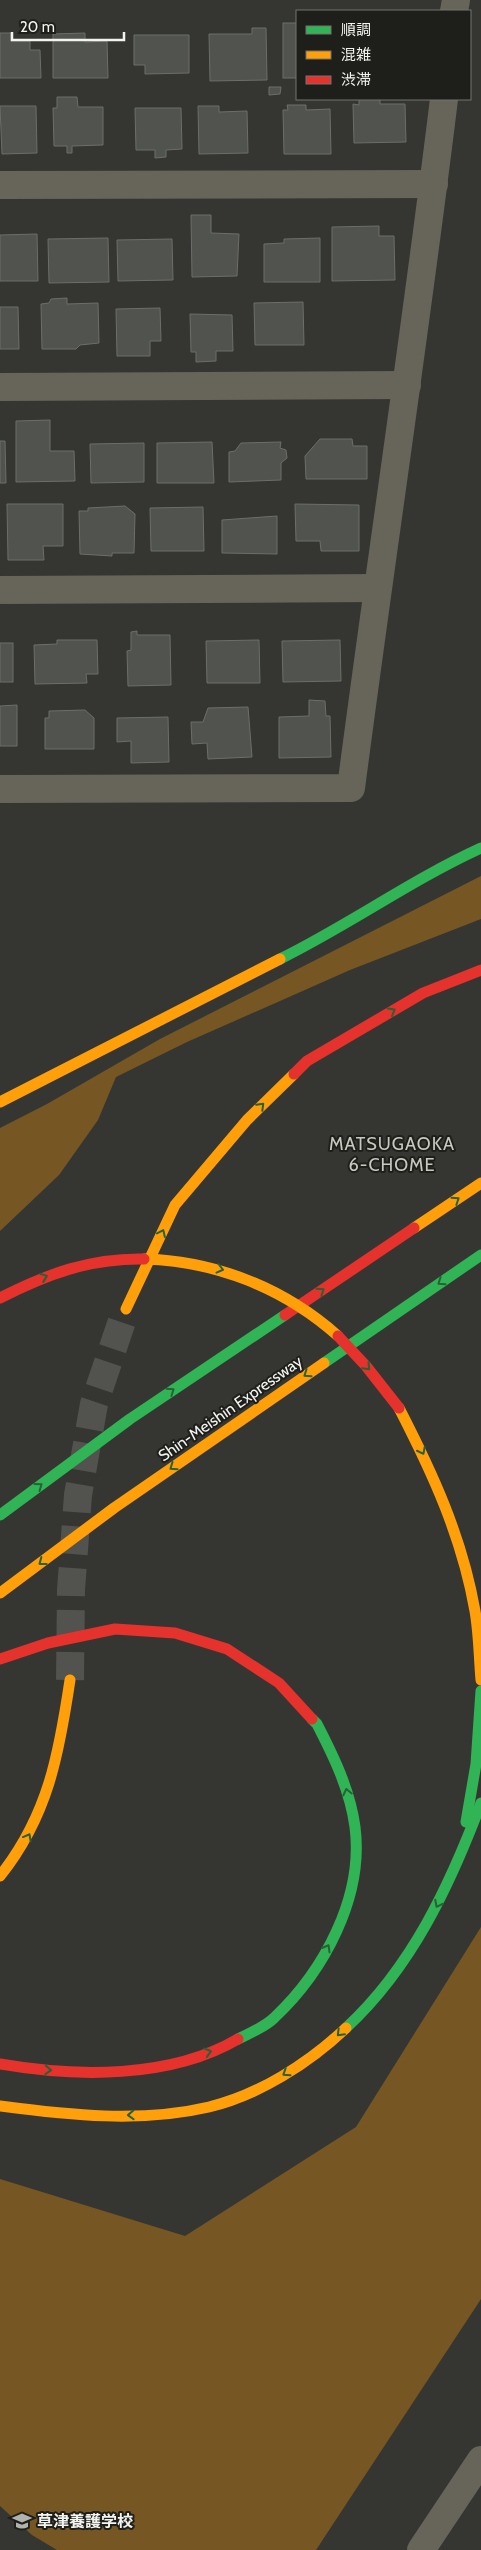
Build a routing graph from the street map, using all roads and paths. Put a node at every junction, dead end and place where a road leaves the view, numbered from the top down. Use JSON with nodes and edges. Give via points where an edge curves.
{"nodes":[{"id":1,"x":444,"y":100,"type":"edge"},
{"id":2,"x":434,"y":184,"type":"junction"},
{"id":3,"x":0,"y":185,"type":"edge"},
{"id":4,"x":407,"y":385,"type":"junction"},
{"id":5,"x":0,"y":387,"type":"edge"},
{"id":6,"x":377,"y":588,"type":"junction"},
{"id":7,"x":0,"y":590,"type":"edge"},
{"id":8,"x":0,"y":789,"type":"edge"},
{"id":9,"x":481,"y":848,"type":"edge"},
{"id":10,"x":481,"y":970,"type":"edge"},
{"id":11,"x":0,"y":1102,"type":"edge"},
{"id":12,"x":481,"y":1183,"type":"edge"},
{"id":13,"x":481,"y":1255,"type":"edge"},
{"id":14,"x":0,"y":1298,"type":"edge"},
{"id":15,"x":126,"y":1309,"type":"tunnel mouth"},
{"id":16,"x":0,"y":1515,"type":"edge"},
{"id":17,"x":0,"y":1593,"type":"edge"},
{"id":18,"x":0,"y":1659,"type":"edge"},
{"id":19,"x":70,"y":1680,"type":"tunnel mouth"},
{"id":20,"x":481,"y":1680,"type":"edge"},
{"id":21,"x":481,"y":1691,"type":"edge"},
{"id":22,"x":481,"y":1803,"type":"edge"},
{"id":23,"x":460,"y":1861,"type":"junction"},
{"id":24,"x":0,"y":1876,"type":"edge"},
{"id":25,"x":0,"y":2064,"type":"edge"},
{"id":26,"x":0,"y":2106,"type":"edge"},
{"id":27,"x":481,"y":2460,"type":"edge"},
{"id":28,"x":420,"y":2550,"type":"edge"}],
"edges":[{"from":1,"to":2,"type":"street"},
{"from":2,"to":3,"type":"street"},
{"from":2,"to":4,"type":"street"},
{"from":4,"to":5,"type":"street"},
{"from":4,"to":6,"type":"street"},
{"from":6,"to":7,"type":"street"},
{"from":6,"to":8,"type":"street","via":[[351,788]]},
{"from":9,"to":11,"type":"main road","via":[[440,867],[332,933]]},
{"from":15,"to":10,"type":"main road","one_way":true,"via":[[176,1205],[248,1120],[307,1061],[423,993]]},
{"from":16,"to":12,"type":"main road","one_way":true,"via":[[130,1419]]},
{"from":13,"to":17,"type":"main road","name":"Shin-Meishin Expressway","one_way":true,"via":[[114,1508]]},
{"from":14,"to":20,"type":"main road","one_way":true,"bridge":true,"via":[[19,1286],[72,1266],[123,1257],[182,1260],[235,1272],[286,1296],[330,1328],[371,1370],[399,1408],[434,1476],[461,1551],[476,1612]]},
{"from":25,"to":18,"type":"main road","one_way":true,"via":[[97,2073],[162,2066],[223,2048],[272,2019],[309,1979],[335,1935],[354,1878],[355,1828],[343,1776],[317,1724],[279,1683],[227,1649],[175,1633],[115,1629],[48,1642]]},
{"from":24,"to":19,"type":"main road","one_way":true,"via":[[16,1859],[42,1811],[60,1753]]},
{"from":21,"to":23,"type":"main road","via":[[476,1764]]},
{"from":22,"to":23,"type":"main road"},
{"from":23,"to":26,"type":"main road","one_way":true,"via":[[425,1930],[383,1990],[326,2046],[264,2086],[201,2109],[132,2116],[50,2113]]},
{"from":27,"to":28,"type":"street"}]}
